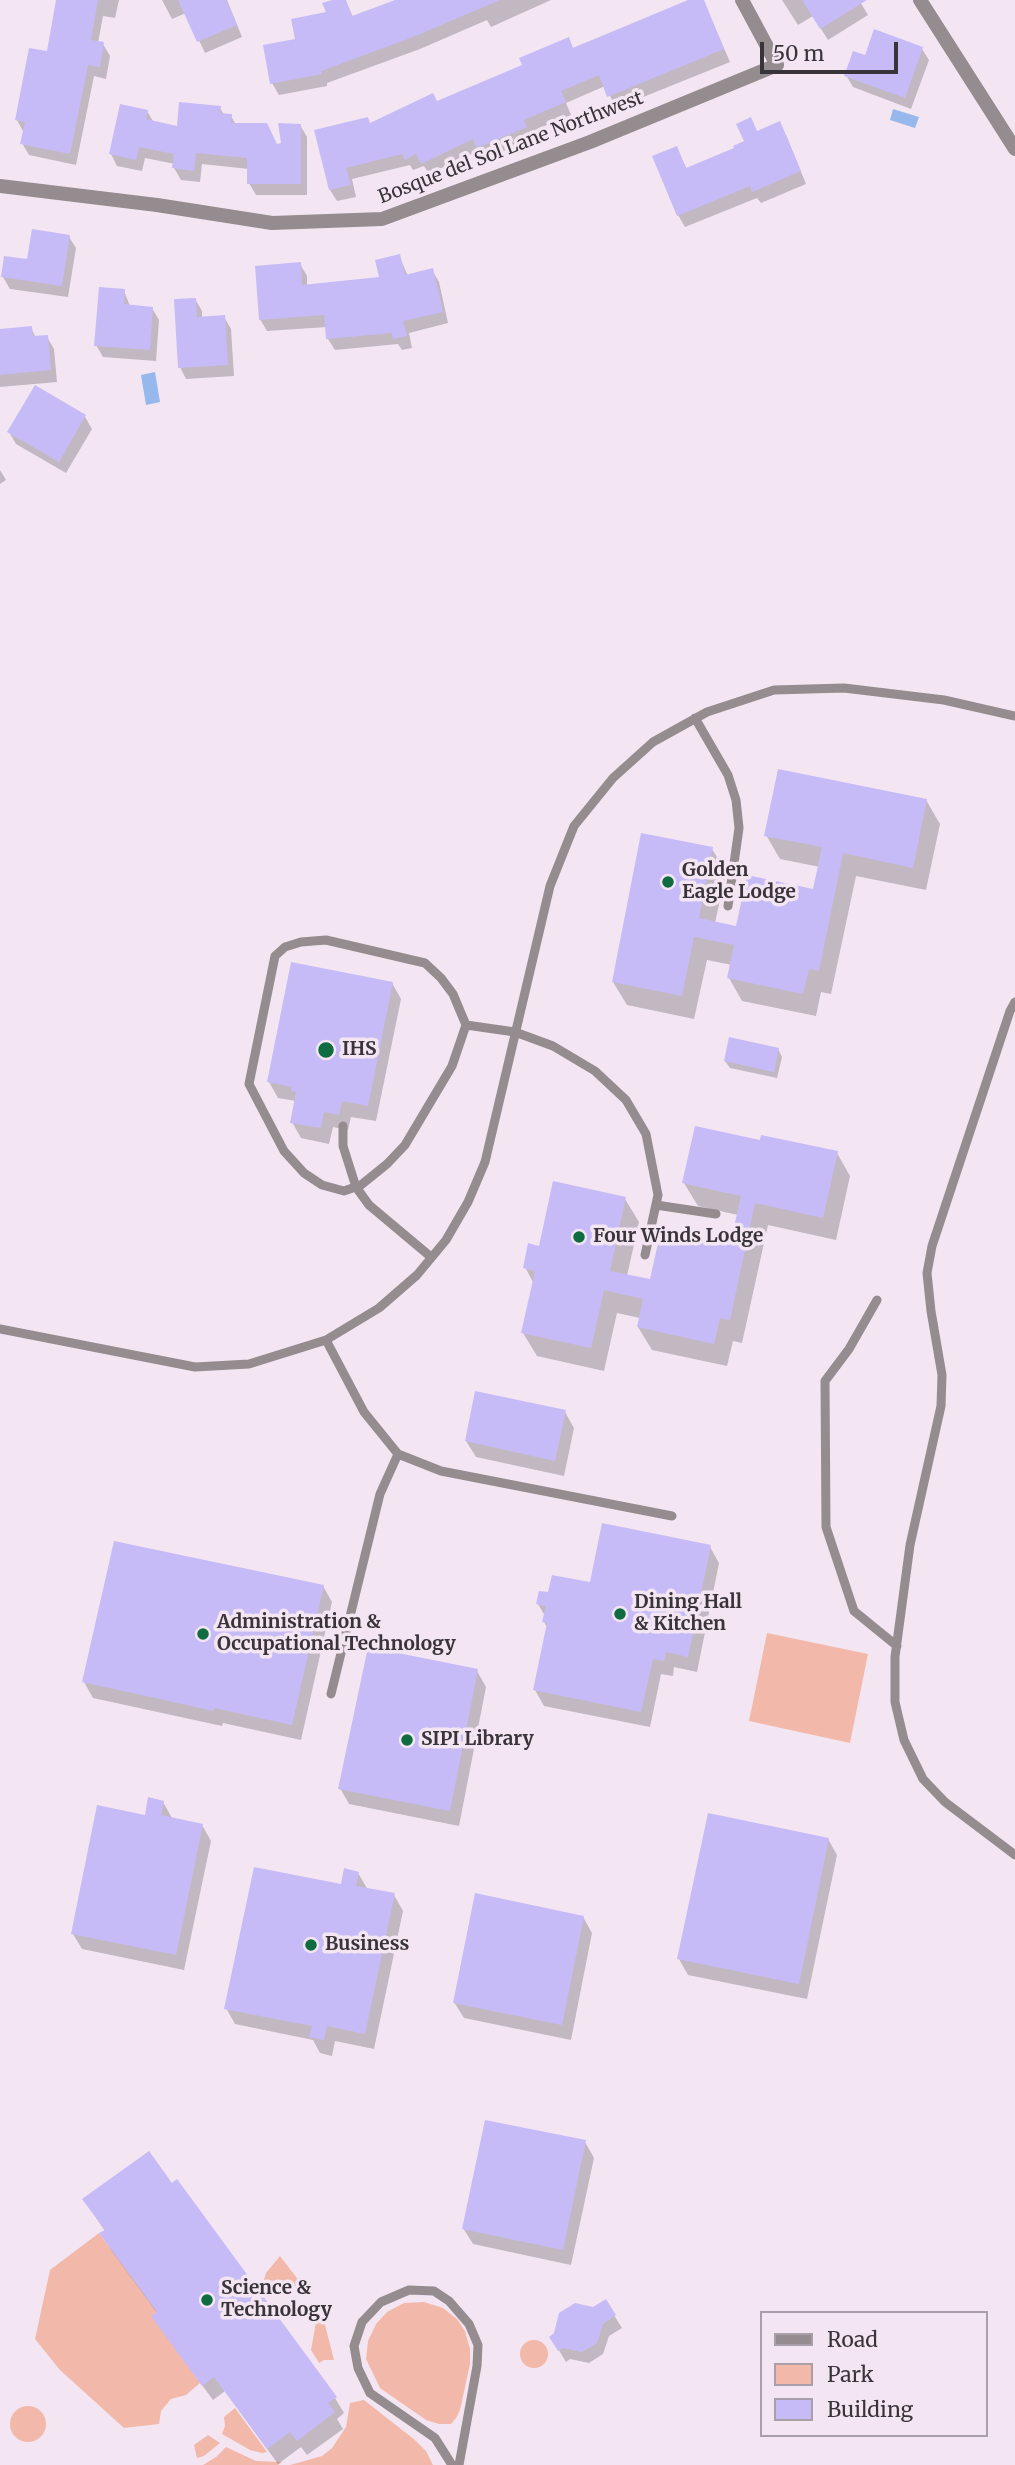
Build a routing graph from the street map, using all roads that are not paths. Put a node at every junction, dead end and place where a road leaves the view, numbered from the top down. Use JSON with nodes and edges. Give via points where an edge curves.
{"nodes":[{"id":1,"x":742,"y":0,"type":"edge"},
{"id":2,"x":920,"y":0,"type":"edge"},
{"id":3,"x":1015,"y":149,"type":"edge"},
{"id":4,"x":0,"y":186,"type":"edge"},
{"id":5,"x":1015,"y":716,"type":"edge"},
{"id":6,"x":695,"y":718,"type":"junction"},
{"id":7,"x":728,"y":906,"type":"dead end"},
{"id":8,"x":1015,"y":1002,"type":"edge"},
{"id":9,"x":466,"y":1025,"type":"junction"},
{"id":10,"x":515,"y":1032,"type":"junction"},
{"id":11,"x":343,"y":1126,"type":"dead end"},
{"id":12,"x":356,"y":1187,"type":"junction"},
{"id":13,"x":656,"y":1205,"type":"junction"},
{"id":14,"x":716,"y":1214,"type":"dead end"},
{"id":15,"x":645,"y":1255,"type":"dead end"},
{"id":16,"x":432,"y":1257,"type":"junction"},
{"id":17,"x":877,"y":1300,"type":"dead end"},
{"id":18,"x":0,"y":1329,"type":"edge"},
{"id":19,"x":326,"y":1340,"type":"junction"},
{"id":20,"x":398,"y":1454,"type":"junction"},
{"id":21,"x":672,"y":1516,"type":"dead end"},
{"id":22,"x":897,"y":1646,"type":"junction"},
{"id":23,"x":331,"y":1694,"type":"dead end"},
{"id":24,"x":1015,"y":1855,"type":"edge"},
{"id":25,"x":452,"y":2465,"type":"edge"},
{"id":26,"x":459,"y":2465,"type":"edge"}],
"edges":[{"from":1,"to":4,"type":"street","name":"Bosque del Sol Lane Northwest","via":[[777,65],[590,142],[382,219],[272,223]]},
{"from":2,"to":3,"type":"street"},
{"from":5,"to":6,"type":"lane","via":[[944,700],[844,688],[774,690]]},
{"from":6,"to":7,"type":"lane","via":[[729,775],[736,800],[740,828]]},
{"from":6,"to":10,"type":"lane","via":[[653,742],[613,778],[574,827],[550,886]]},
{"from":8,"to":22,"type":"lane","via":[[927,1273],[942,1375],[941,1406],[911,1545]]},
{"from":9,"to":10,"type":"lane"},
{"from":9,"to":12,"type":"lane","via":[[452,1066],[405,1145]]},
{"from":9,"to":12,"type":"lane","via":[[453,994],[425,963],[326,940],[285,947],[275,956],[249,1084],[284,1151],[304,1173],[322,1185],[344,1191]]},
{"from":10,"to":13,"type":"lane","via":[[553,1046],[596,1071],[626,1100],[646,1134]]},
{"from":10,"to":16,"type":"lane","via":[[485,1162],[468,1202]]},
{"from":11,"to":12,"type":"lane","via":[[343,1146]]},
{"from":12,"to":16,"type":"lane","via":[[369,1205]]},
{"from":13,"to":14,"type":"lane"},
{"from":13,"to":15,"type":"lane"},
{"from":16,"to":19,"type":"lane","via":[[379,1308]]},
{"from":17,"to":22,"type":"lane","via":[[825,1381],[826,1527],[854,1611]]},
{"from":18,"to":19,"type":"lane","via":[[195,1367],[249,1364]]},
{"from":19,"to":20,"type":"lane","via":[[364,1412]]},
{"from":20,"to":21,"type":"lane","via":[[441,1471]]},
{"from":20,"to":23,"type":"lane","via":[[380,1494]]},
{"from":22,"to":24,"type":"lane","via":[[895,1702],[904,1740],[923,1779],[945,1802]]},
{"from":25,"to":26,"type":"lane","via":[[435,2438],[370,2393],[358,2368],[354,2346],[362,2322],[381,2302],[409,2290],[434,2291],[449,2301],[469,2324],[478,2345]]}]}
